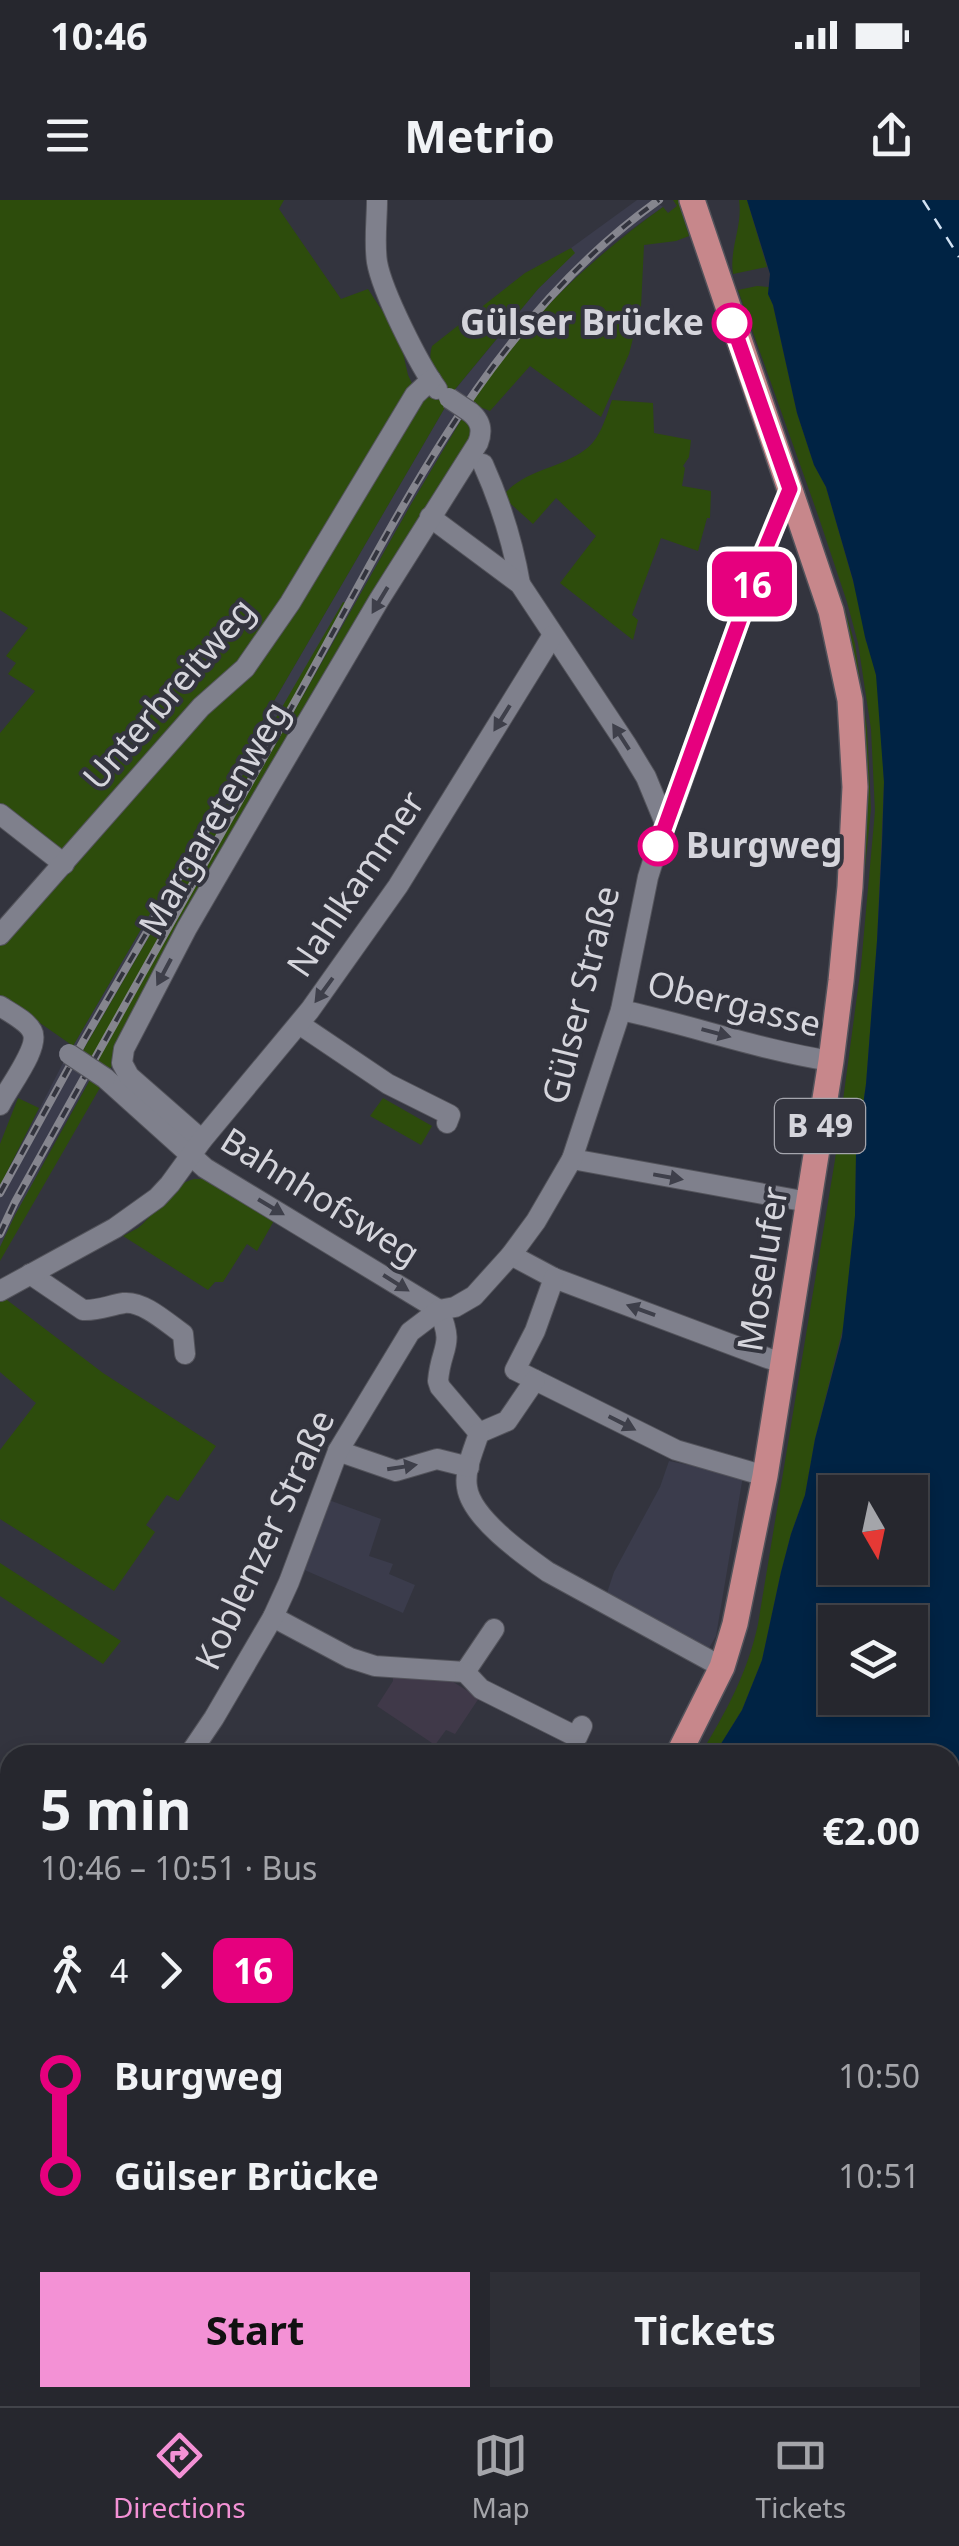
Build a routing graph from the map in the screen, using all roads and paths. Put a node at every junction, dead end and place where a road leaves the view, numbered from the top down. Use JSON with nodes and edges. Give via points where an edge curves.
{"nodes":[{"id":1,"x":377,"y":200,"type":"edge"},
{"id":2,"x":692,"y":200,"type":"edge"},
{"id":3,"x":431,"y":380,"type":"junction"},
{"id":4,"x":483,"y":464,"type":"dead end"},
{"id":5,"x":790,"y":489,"type":"junction"},
{"id":6,"x":430,"y":517,"type":"junction"},
{"id":7,"x":520,"y":584,"type":"junction"},
{"id":8,"x":553,"y":635,"type":"junction"},
{"id":9,"x":0,"y":814,"type":"edge"},
{"id":10,"x":665,"y":823,"type":"junction"},
{"id":11,"x":64,"y":864,"type":"junction"},
{"id":12,"x":0,"y":935,"type":"edge"},
{"id":13,"x":0,"y":1006,"type":"edge"},
{"id":14,"x":621,"y":1010,"type":"junction"},
{"id":15,"x":299,"y":1024,"type":"junction"},
{"id":16,"x":25,"y":1032,"type":"junction"},
{"id":17,"x":831,"y":1061,"type":"junction"},
{"id":18,"x":2,"y":1101,"type":"edge"},
{"id":19,"x":447,"y":1123,"type":"dead end"},
{"id":20,"x":197,"y":1147,"type":"junction"},
{"id":21,"x":572,"y":1160,"type":"junction"},
{"id":22,"x":808,"y":1202,"type":"junction"},
{"id":23,"x":511,"y":1254,"type":"junction"},
{"id":24,"x":30,"y":1274,"type":"junction"},
{"id":25,"x":554,"y":1278,"type":"junction"},
{"id":26,"x":0,"y":1291,"type":"edge"},
{"id":27,"x":439,"y":1310,"type":"junction"},
{"id":28,"x":185,"y":1354,"type":"dead end"},
{"id":29,"x":784,"y":1361,"type":"junction"},
{"id":30,"x":535,"y":1380,"type":"junction"},
{"id":31,"x":479,"y":1432,"type":"junction"},
{"id":32,"x":338,"y":1450,"type":"junction"},
{"id":33,"x":469,"y":1466,"type":"junction"},
{"id":34,"x":765,"y":1476,"type":"junction"},
{"id":35,"x":272,"y":1617,"type":"junction"},
{"id":36,"x":494,"y":1628,"type":"dead end"},
{"id":37,"x":722,"y":1666,"type":"junction"},
{"id":38,"x":465,"y":1672,"type":"junction"},
{"id":39,"x":582,"y":1726,"type":"dead end"},
{"id":40,"x":196,"y":1745,"type":"edge"},
{"id":41,"x":683,"y":1745,"type":"edge"}],
"edges":[{"from":1,"to":3,"type":"street","via":[[381,280]]},
{"from":2,"to":5,"type":"main road","number":"B 49"},
{"from":3,"to":6,"type":"street","bridge":true,"via":[[480,422],[480,438]]},
{"from":3,"to":11,"type":"street","name":"Unterbreitweg","via":[[414,395],[245,668],[201,707]]},
{"from":4,"to":7,"type":"street"},
{"from":5,"to":10,"type":"street","name":"Gülser Straße"},
{"from":5,"to":17,"type":"main road","name":"Moselufer","number":"B 49","via":[[831,611],[852,722],[854,836]]},
{"from":6,"to":7,"type":"street"},
{"from":6,"to":20,"type":"street","name":"Margaretenweg","one_way":true,"via":[[226,860],[124,1049],[130,1076]]},
{"from":7,"to":8,"type":"street"},
{"from":10,"to":8,"type":"street","one_way":true,"via":[[636,760]]},
{"from":8,"to":15,"type":"street","name":"Nahlkammer","one_way":true,"via":[[398,886]]},
{"from":9,"to":11,"type":"street"},
{"from":10,"to":14,"type":"street","name":"Gülser Straße"},
{"from":11,"to":12,"type":"street","name":"Unterbreitweg"},
{"from":13,"to":16,"type":"street","name":"Bahnhofsweg"},
{"from":14,"to":17,"type":"street","name":"Obergasse","one_way":true},
{"from":14,"to":21,"type":"street","name":"Gülser Straße"},
{"from":15,"to":19,"type":"street","via":[[388,1084],[450,1115]]},
{"from":15,"to":20,"type":"street","name":"Nahlkammer"},
{"from":16,"to":18,"type":"street"},
{"from":16,"to":20,"type":"street","name":"Bahnhofsweg","bridge":true,"via":[[105,1078]]},
{"from":17,"to":22,"type":"main road","name":"Moselufer","number":"B 49"},
{"from":20,"to":24,"type":"street","name":"Nahlkammer","via":[[157,1198]]},
{"from":20,"to":27,"type":"street","name":"Bahnhofsweg","one_way":true,"via":[[205,1168]]},
{"from":21,"to":22,"type":"street","one_way":true},
{"from":21,"to":23,"type":"street","name":"Gülser Straße"},
{"from":22,"to":29,"type":"main road","name":"Moselufer","number":"B 49"},
{"from":23,"to":25,"type":"street"},
{"from":23,"to":27,"type":"street","name":"Gülser Straße","via":[[471,1299]]},
{"from":24,"to":26,"type":"street","name":"Nahlkammer"},
{"from":24,"to":28,"type":"street","via":[[84,1310],[138,1305],[182,1334]]},
{"from":29,"to":25,"type":"street","one_way":true},
{"from":25,"to":30,"type":"street","via":[[515,1370]]},
{"from":27,"to":31,"type":"street","via":[[448,1341],[438,1381]]},
{"from":27,"to":32,"type":"street","name":"Koblenzer Straße","via":[[410,1332]]},
{"from":29,"to":34,"type":"main road","name":"Moselufer","number":"B 49"},
{"from":30,"to":31,"type":"street","via":[[507,1421]]},
{"from":30,"to":34,"type":"street","one_way":true,"via":[[676,1450]]},
{"from":31,"to":33,"type":"street"},
{"from":32,"to":33,"type":"street","one_way":true,"via":[[396,1472],[437,1460]]},
{"from":32,"to":35,"type":"street","name":"Koblenzer Straße"},
{"from":33,"to":37,"type":"street","via":[[466,1486],[474,1506],[526,1557]]},
{"from":34,"to":37,"type":"main road","name":"Moselufer","number":"B 49"},
{"from":35,"to":38,"type":"street","via":[[375,1666]]},
{"from":35,"to":40,"type":"street","name":"Koblenzer Straße"},
{"from":36,"to":38,"type":"street"},
{"from":37,"to":41,"type":"main road","name":"Moselufer","number":"B 49"},
{"from":38,"to":39,"type":"street","via":[[481,1689],[577,1737]]}]}
